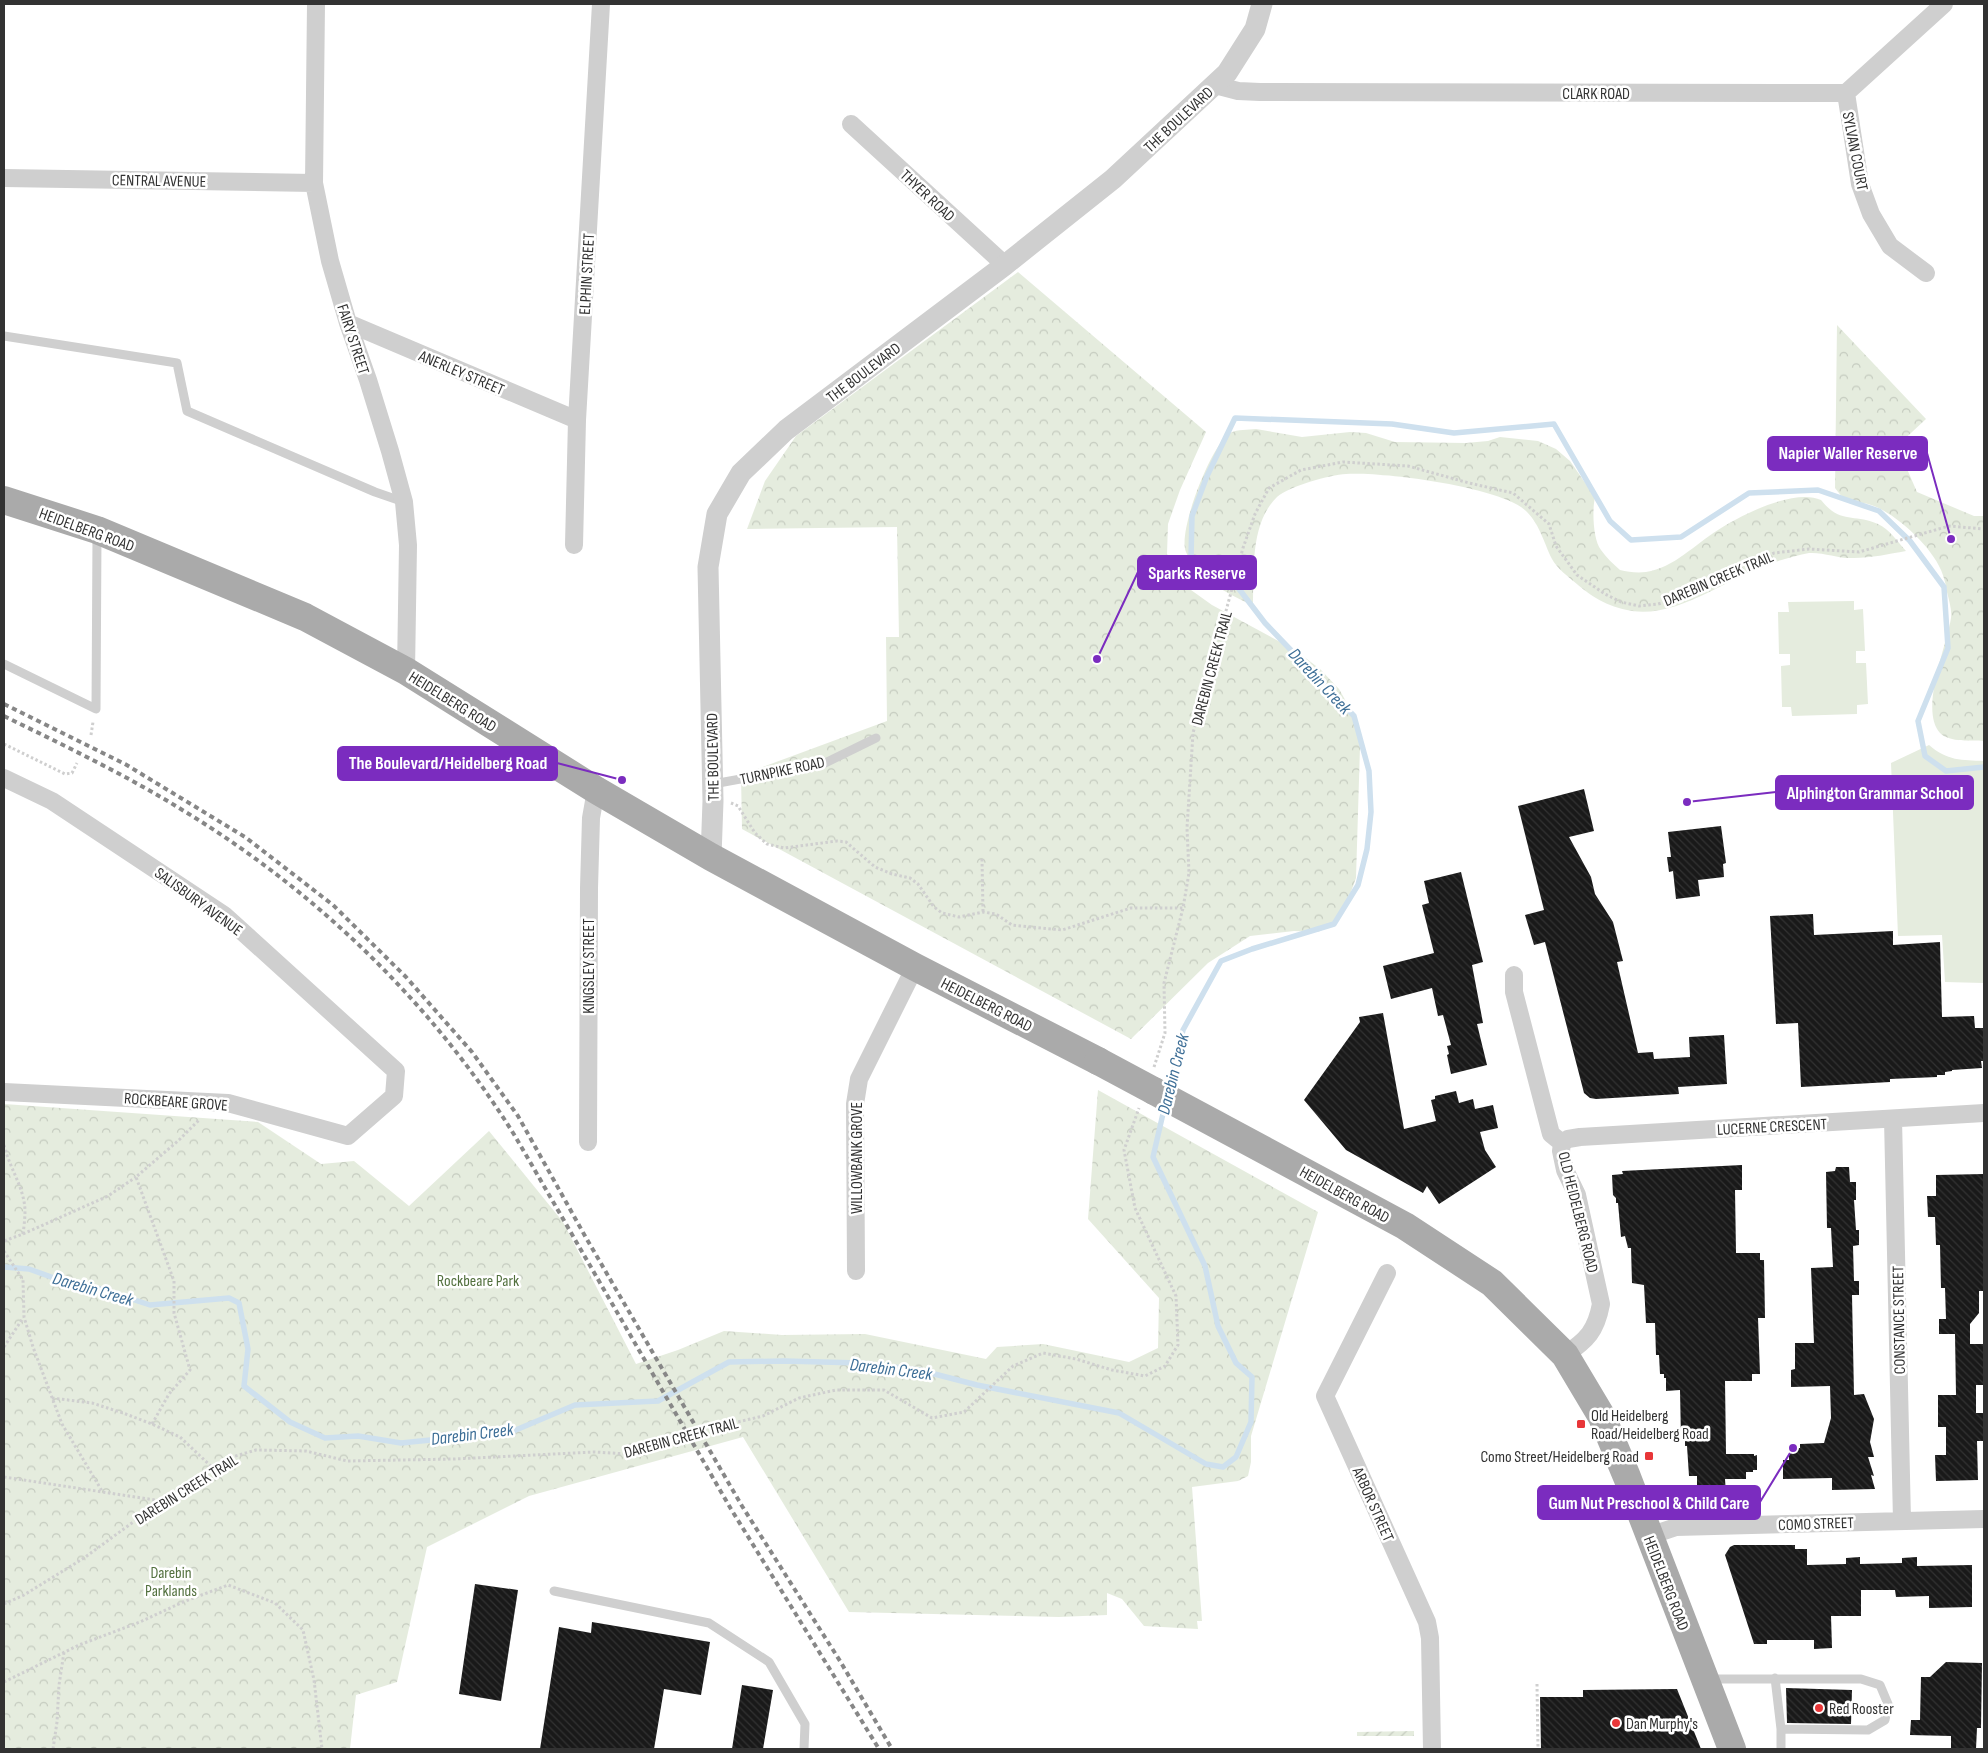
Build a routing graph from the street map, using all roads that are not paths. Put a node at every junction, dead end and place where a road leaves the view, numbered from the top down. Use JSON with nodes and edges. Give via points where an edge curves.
{"nodes":[{"id":1,"x":316,"y":4,"type":"edge"},
{"id":2,"x":601,"y":4,"type":"edge"},
{"id":3,"x":1262,"y":4,"type":"edge"},
{"id":4,"x":1944,"y":4,"type":"edge"},
{"id":5,"x":1215,"y":84,"type":"junction"},
{"id":6,"x":1846,"y":93,"type":"junction"},
{"id":7,"x":851,"y":124,"type":"dead end"},
{"id":8,"x":4,"y":178,"type":"edge"},
{"id":9,"x":314,"y":183,"type":"junction"},
{"id":10,"x":1005,"y":265,"type":"junction"},
{"id":11,"x":1926,"y":273,"type":"dead end"},
{"id":12,"x":348,"y":323,"type":"junction"},
{"id":13,"x":4,"y":336,"type":"edge"},
{"id":14,"x":577,"y":420,"type":"junction"},
{"id":15,"x":4,"y":500,"type":"edge"},
{"id":16,"x":404,"y":502,"type":"junction"},
{"id":17,"x":97,"y":530,"type":"junction"},
{"id":18,"x":574,"y":544,"type":"dead end"},
{"id":19,"x":4,"y":664,"type":"edge"},
{"id":20,"x":406,"y":671,"type":"junction"},
{"id":21,"x":876,"y":738,"type":"dead end"},
{"id":22,"x":4,"y":778,"type":"edge"},
{"id":23,"x":596,"y":790,"type":"junction"},
{"id":24,"x":713,"y":792,"type":"junction"},
{"id":25,"x":711,"y":858,"type":"junction"},
{"id":26,"x":914,"y":967,"type":"junction"},
{"id":27,"x":1514,"y":974,"type":"dead end"},
{"id":28,"x":396,"y":1071,"type":"joint"},
{"id":29,"x":4,"y":1092,"type":"edge"},
{"id":30,"x":1984,"y":1113,"type":"edge"},
{"id":31,"x":1893,"y":1118,"type":"junction"},
{"id":32,"x":588,"y":1142,"type":"dead end"},
{"id":33,"x":1562,"y":1144,"type":"junction"},
{"id":34,"x":856,"y":1271,"type":"dead end"},
{"id":35,"x":1387,"y":1273,"type":"dead end"},
{"id":36,"x":1565,"y":1355,"type":"junction"},
{"id":37,"x":1984,"y":1520,"type":"edge"},
{"id":38,"x":1902,"y":1521,"type":"junction"},
{"id":39,"x":1649,"y":1536,"type":"junction"},
{"id":40,"x":554,"y":1591,"type":"dead end"},
{"id":41,"x":1775,"y":1678,"type":"junction"},
{"id":42,"x":1704,"y":1679,"type":"junction"},
{"id":43,"x":1781,"y":1729,"type":"junction"},
{"id":44,"x":804,"y":1749,"type":"edge"},
{"id":45,"x":1432,"y":1749,"type":"edge"},
{"id":46,"x":1732,"y":1749,"type":"edge"},
{"id":47,"x":1781,"y":1749,"type":"edge"}],
"edges":[{"from":1,"to":9,"type":"street","name":"FAIRY STREET"},
{"from":2,"to":14,"type":"street","name":"ELPHIN STREET"},
{"from":3,"to":5,"type":"street","name":"THE BOULEVARD","via":[[1255,29],[1228,73]]},
{"from":4,"to":6,"type":"street"},
{"from":5,"to":6,"type":"street","name":"CLARK ROAD","via":[[1238,91],[1260,92]]},
{"from":5,"to":10,"type":"street","name":"THE BOULEVARD","via":[[1113,179]]},
{"from":6,"to":11,"type":"street","name":"SYLVAN COURT","via":[[1860,184],[1871,214],[1890,246]]},
{"from":7,"to":10,"type":"street","name":"THYER ROAD"},
{"from":8,"to":9,"type":"street","name":"CENTRAL AVENUE"},
{"from":9,"to":12,"type":"street","name":"FAIRY STREET","via":[[330,261]]},
{"from":10,"to":24,"type":"street","name":"THE BOULEVARD","via":[[786,430],[741,473],[717,514],[708,567]]},
{"from":12,"to":14,"type":"street","name":"ANERLEY STREET"},
{"from":12,"to":16,"type":"street","name":"FAIRY STREET"},
{"from":13,"to":16,"type":"lane","via":[[177,363],[187,411]]},
{"from":14,"to":18,"type":"street","name":"ELPHIN STREET"},
{"from":15,"to":17,"type":"main road","name":"HEIDELBERG ROAD"},
{"from":16,"to":20,"type":"street","name":"FAIRY STREET","via":[[408,545]]},
{"from":17,"to":19,"type":"lane","via":[[96,709]]},
{"from":17,"to":20,"type":"main road","name":"HEIDELBERG ROAD","via":[[305,617]]},
{"from":20,"to":23,"type":"main road","name":"HEIDELBERG ROAD"},
{"from":21,"to":24,"type":"lane","name":"TURNPIKE ROAD","via":[[823,764]]},
{"from":22,"to":28,"type":"street","name":"SALISBURY AVENUE","via":[[52,801],[224,915]]},
{"from":23,"to":25,"type":"main road","name":"HEIDELBERG ROAD"},
{"from":23,"to":32,"type":"street","name":"KINGSLEY STREET","via":[[591,818],[589,879]]},
{"from":24,"to":25,"type":"street","name":"THE BOULEVARD"},
{"from":25,"to":26,"type":"main road","name":"HEIDELBERG ROAD"},
{"from":26,"to":34,"type":"street","name":"WILLOWBANK GROVE","via":[[859,1079],[855,1104]]},
{"from":26,"to":36,"type":"main road","name":"HEIDELBERG ROAD","bridge":true,"via":[[1193,1111],[1405,1226],[1492,1282]]},
{"from":27,"to":33,"type":"street","name":"OLD HEIDELBERG ROAD","via":[[1514,992],[1551,1134]]},
{"from":28,"to":29,"type":"street","name":"ROCKBEARE GROVE","via":[[394,1096],[348,1136],[228,1103]]},
{"from":30,"to":31,"type":"street","name":"LUCERNE CRESCENT"},
{"from":31,"to":33,"type":"street","name":"LUCERNE CRESCENT","via":[[1580,1137]]},
{"from":31,"to":38,"type":"street","name":"CONSTANCE STREET"},
{"from":33,"to":36,"type":"street","name":"OLD HEIDELBERG ROAD","via":[[1560,1151],[1577,1195],[1601,1304],[1598,1320],[1584,1341]]},
{"from":35,"to":45,"type":"street","name":"ARBOR STREET","via":[[1325,1396],[1427,1622]]},
{"from":36,"to":39,"type":"main road","name":"HEIDELBERG ROAD","via":[[1602,1417]]},
{"from":37,"to":38,"type":"street","name":"COMO STREET"},
{"from":38,"to":39,"type":"street","name":"COMO STREET","via":[[1676,1526]]},
{"from":39,"to":42,"type":"main road","name":"HEIDELBERG ROAD"},
{"from":40,"to":44,"type":"lane","via":[[709,1623],[769,1662],[805,1724]]},
{"from":41,"to":42,"type":"lane"},
{"from":41,"to":43,"type":"lane"},
{"from":41,"to":43,"type":"lane","via":[[1861,1679],[1880,1685],[1888,1704],[1885,1720],[1868,1730]]},
{"from":42,"to":46,"type":"main road","name":"HEIDELBERG ROAD"},
{"from":43,"to":47,"type":"lane"}]}
